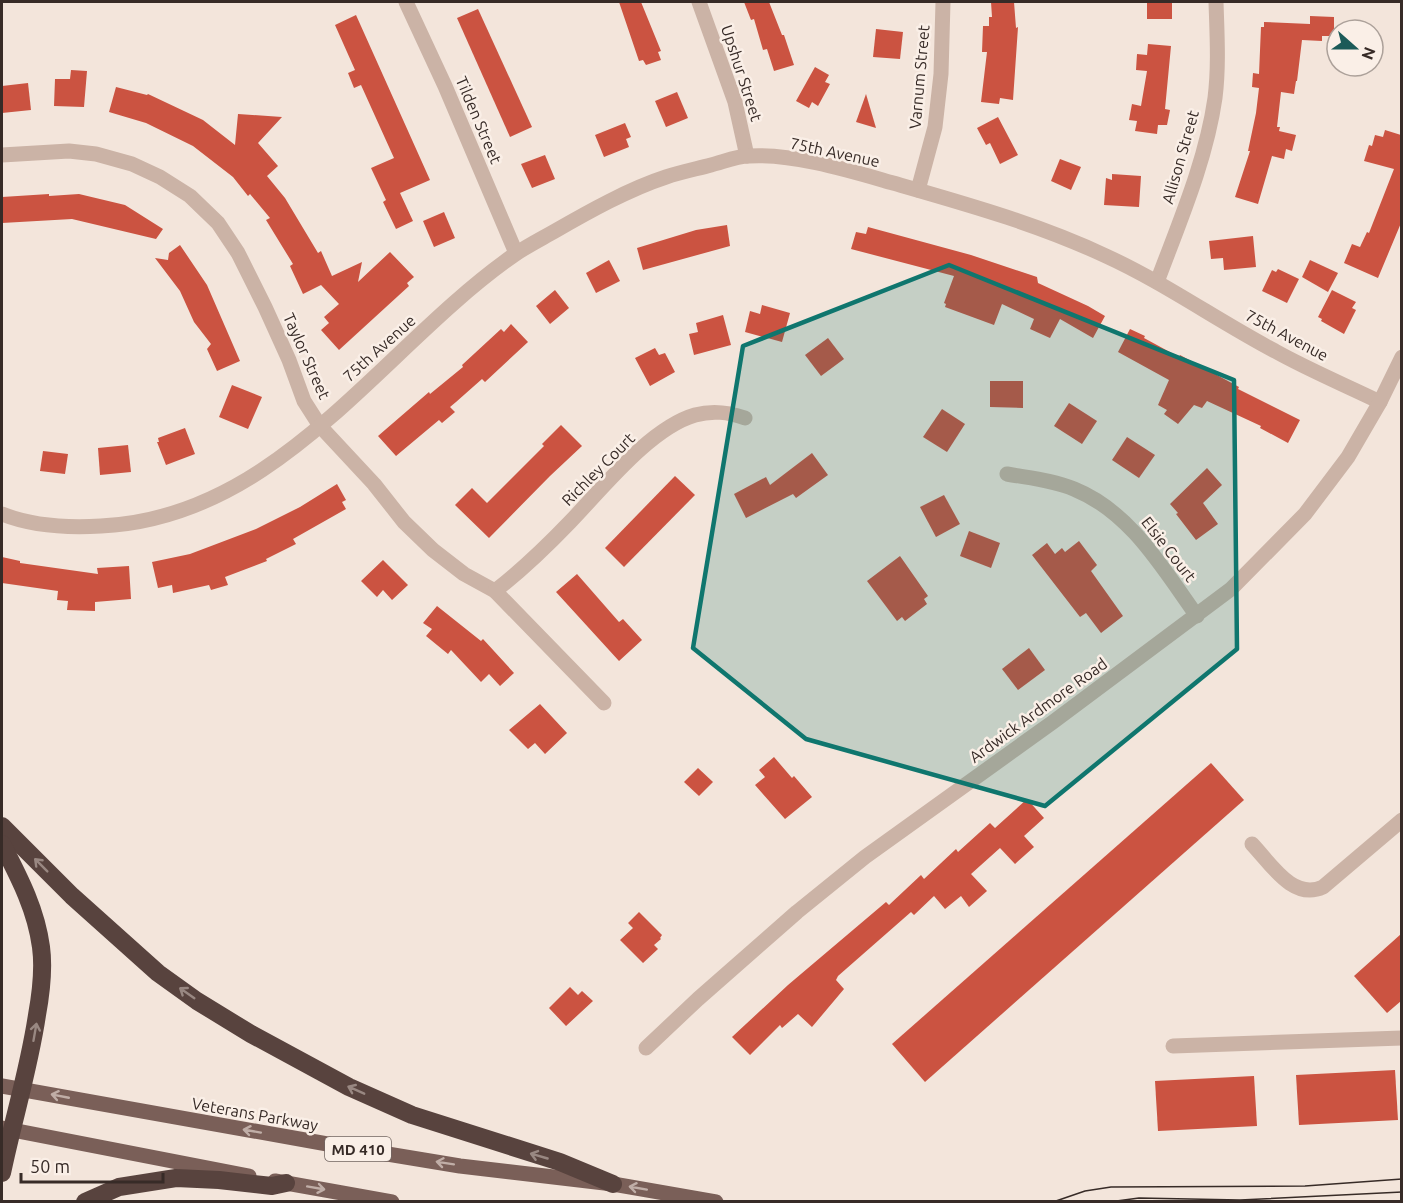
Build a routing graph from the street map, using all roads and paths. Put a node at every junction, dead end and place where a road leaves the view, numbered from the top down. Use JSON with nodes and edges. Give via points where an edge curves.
{"nodes":[{"id":1,"x":406,"y":2,"type":"edge"},
{"id":2,"x":699,"y":2,"type":"edge"},
{"id":3,"x":943,"y":2,"type":"edge"},
{"id":4,"x":1216,"y":2,"type":"edge"},
{"id":5,"x":2,"y":155,"type":"edge"},
{"id":6,"x":747,"y":156,"type":"junction"},
{"id":7,"x":918,"y":190,"type":"junction"},
{"id":8,"x":516,"y":254,"type":"junction"},
{"id":9,"x":1157,"y":282,"type":"junction"},
{"id":10,"x":1401,"y":357,"type":"edge"},
{"id":11,"x":1380,"y":402,"type":"junction"},
{"id":12,"x":745,"y":418,"type":"dead end"},
{"id":13,"x":320,"y":426,"type":"junction"},
{"id":14,"x":1007,"y":474,"type":"dead end"},
{"id":15,"x":2,"y":514,"type":"edge"},
{"id":16,"x":495,"y":591,"type":"junction"},
{"id":17,"x":1197,"y":616,"type":"junction"},
{"id":18,"x":604,"y":703,"type":"dead end"},
{"id":19,"x":1401,"y":820,"type":"edge"},
{"id":20,"x":2,"y":826,"type":"edge"},
{"id":21,"x":2,"y":844,"type":"edge"},
{"id":22,"x":1252,"y":844,"type":"dead end"},
{"id":23,"x":1401,"y":1038,"type":"edge"},
{"id":24,"x":1173,"y":1046,"type":"dead end"},
{"id":25,"x":646,"y":1048,"type":"dead end"},
{"id":26,"x":2,"y":1086,"type":"edge"},
{"id":27,"x":22,"y":1089,"type":"junction"},
{"id":28,"x":7,"y":1129,"type":"edge"},
{"id":29,"x":2,"y":1173,"type":"edge"},
{"id":30,"x":286,"y":1183,"type":"junction"},
{"id":31,"x":613,"y":1184,"type":"junction"},
{"id":32,"x":85,"y":1202,"type":"edge"},
{"id":33,"x":392,"y":1202,"type":"edge"},
{"id":34,"x":716,"y":1202,"type":"edge"}],
"edges":[{"from":1,"to":8,"type":"street","name":"Tilden Street"},
{"from":2,"to":6,"type":"street","name":"Upshur Street","via":[[735,102]]},
{"from":3,"to":7,"type":"street","name":"Varnum Street","via":[[935,127]]},
{"from":4,"to":9,"type":"street","name":"Allison Street","via":[[1215,98],[1208,133]]},
{"from":5,"to":13,"type":"street","name":"Taylor Street","via":[[45,151],[96,154],[132,164],[190,196],[218,223],[238,253],[304,401]]},
{"from":6,"to":7,"type":"street","name":"75th Avenue","via":[[790,158]]},
{"from":6,"to":8,"type":"street","name":"75th Avenue","via":[[664,178],[590,211]]},
{"from":7,"to":9,"type":"street","name":"75th Avenue","via":[[993,211],[1067,238]]},
{"from":8,"to":13,"type":"street","name":"75th Avenue","via":[[471,289]]},
{"from":9,"to":11,"type":"street","name":"75th Avenue","via":[[1276,352]]},
{"from":10,"to":11,"type":"street","name":"Ardwick Ardmore Road"},
{"from":11,"to":17,"type":"street","name":"Ardwick Ardmore Road","via":[[1348,457],[1305,514],[1232,589]]},
{"from":12,"to":16,"type":"street","name":"Richley Court","via":[[727,412],[694,415],[655,437]]},
{"from":13,"to":15,"type":"street","name":"75th Avenue","via":[[245,482],[216,497],[150,519],[79,527],[46,525]]},
{"from":13,"to":16,"type":"street","name":"Taylor Street","via":[[433,550]]},
{"from":14,"to":17,"type":"street","name":"Elsie Court","via":[[1074,489],[1112,511],[1144,543]]},
{"from":16,"to":18,"type":"street","name":"Taylor Street"},
{"from":17,"to":25,"type":"street","name":"Ardwick Ardmore Road","via":[[865,857],[797,912]]},
{"from":19,"to":22,"type":"street","via":[[1314,891],[1299,890],[1288,882]]},
{"from":31,"to":20,"type":"highway","one_way":true,"via":[[560,1162],[412,1115],[349,1087],[251,1034],[158,973],[80,904]]},
{"from":27,"to":21,"type":"highway","one_way":true,"via":[[39,1006],[41,947],[24,886]]},
{"from":23,"to":24,"type":"street"},
{"from":26,"to":27,"type":"main road","name":"Veterans Parkway","number":"MD 410"},
{"from":27,"to":28,"type":"highway"},
{"from":31,"to":27,"type":"main road","name":"Veterans Parkway","number":"MD 410","one_way":true,"via":[[448,1164]]},
{"from":28,"to":29,"type":"highway"},
{"from":28,"to":30,"type":"main road"},
{"from":30,"to":32,"type":"highway","via":[[272,1186],[176,1178],[119,1187]]},
{"from":30,"to":33,"type":"main road","one_way":true},
{"from":34,"to":31,"type":"main road","name":"Veterans Parkway","number":"MD 410","one_way":true}]}
